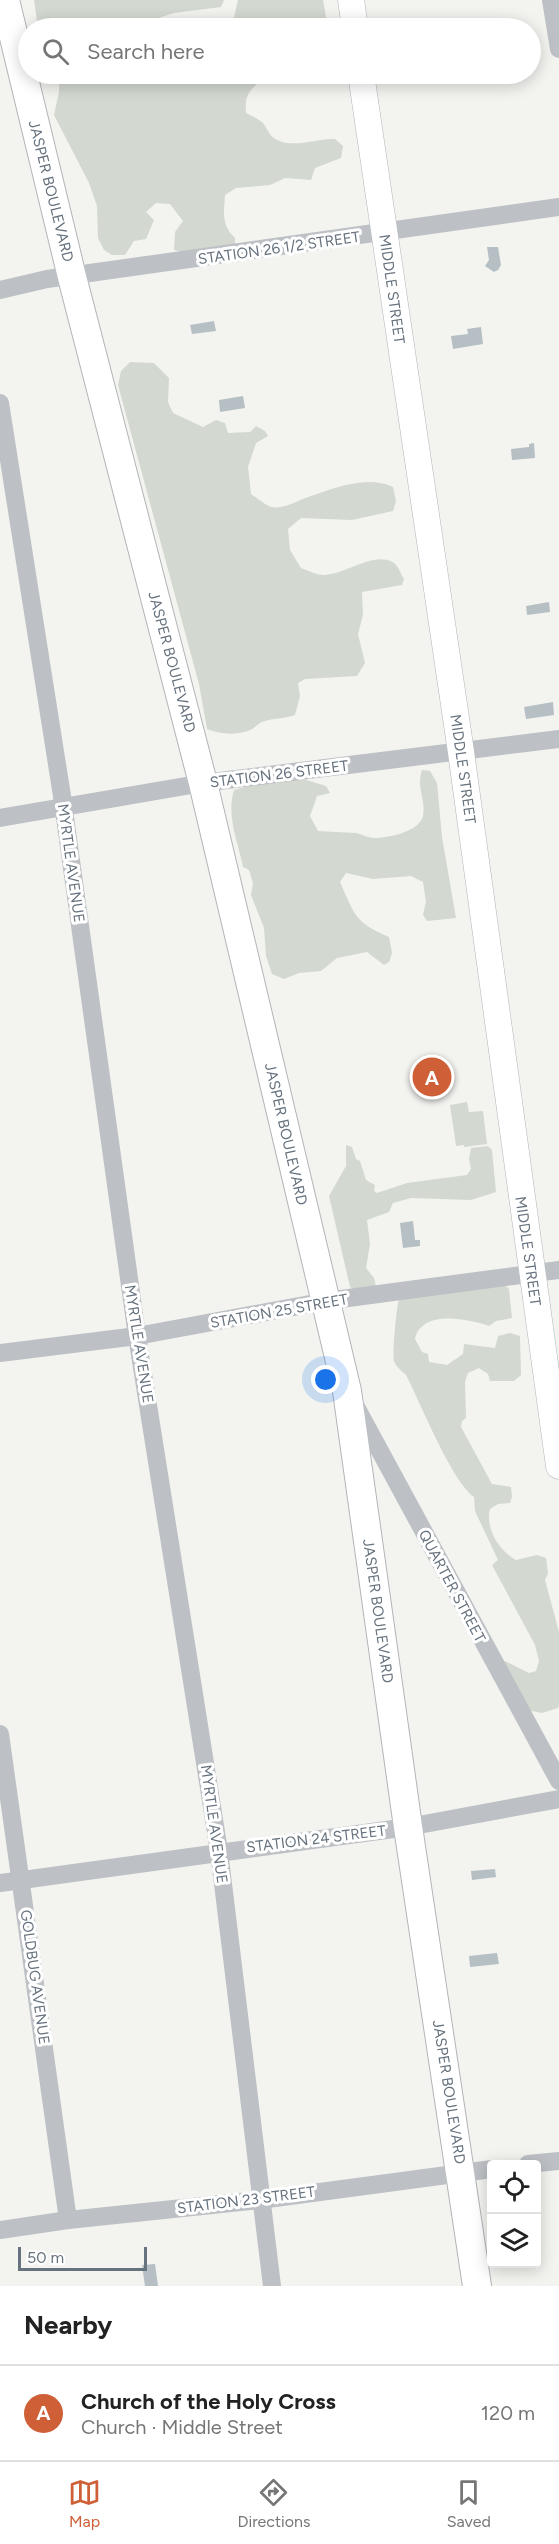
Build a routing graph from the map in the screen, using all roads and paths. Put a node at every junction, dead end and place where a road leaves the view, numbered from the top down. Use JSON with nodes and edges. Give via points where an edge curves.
{"nodes":[{"id":1,"x":5,"y":0,"type":"edge"},
{"id":2,"x":351,"y":0,"type":"edge"},
{"id":3,"x":552,"y":0,"type":"edge"},
{"id":4,"x":354,"y":18,"type":"edge"},
{"id":5,"x":559,"y":49,"type":"edge"},
{"id":6,"x":18,"y":54,"type":"edge"},
{"id":7,"x":25,"y":84,"type":"edge"},
{"id":8,"x":362,"y":84,"type":"edge"},
{"id":9,"x":559,"y":207,"type":"edge"},
{"id":10,"x":383,"y":233,"type":"junction"},
{"id":11,"x":72,"y":277,"type":"junction"},
{"id":12,"x":0,"y":290,"type":"edge"},
{"id":13,"x":0,"y":403,"type":"edge"},
{"id":14,"x":559,"y":739,"type":"edge"},
{"id":15,"x":460,"y":752,"type":"junction"},
{"id":16,"x":203,"y":783,"type":"junction"},
{"id":17,"x":63,"y":808,"type":"junction"},
{"id":18,"x":0,"y":818,"type":"edge"},
{"id":19,"x":559,"y":1270,"type":"edge"},
{"id":20,"x":531,"y":1274,"type":"junction"},
{"id":21,"x":326,"y":1301,"type":"junction"},
{"id":22,"x":137,"y":1336,"type":"junction"},
{"id":23,"x":0,"y":1353,"type":"edge"},
{"id":24,"x":347,"y":1391,"type":"junction"},
{"id":25,"x":559,"y":1466,"type":"edge"},
{"id":26,"x":0,"y":1734,"type":"edge"},
{"id":27,"x":559,"y":1780,"type":"edge"},
{"id":28,"x":559,"y":1799,"type":"edge"},
{"id":29,"x":408,"y":1827,"type":"junction"},
{"id":30,"x":219,"y":1851,"type":"junction"},
{"id":31,"x":22,"y":1880,"type":"junction"},
{"id":32,"x":0,"y":1883,"type":"edge"},
{"id":33,"x":559,"y":2161,"type":"edge"},
{"id":34,"x":541,"y":2163,"type":"edge"},
{"id":35,"x":487,"y":2169,"type":"edge"},
{"id":36,"x":461,"y":2172,"type":"junction"},
{"id":37,"x":260,"y":2200,"type":"junction"},
{"id":38,"x":68,"y":2220,"type":"junction"},
{"id":39,"x":0,"y":2230,"type":"edge"},
{"id":40,"x":272,"y":2286,"type":"edge"},
{"id":41,"x":477,"y":2286,"type":"edge"}],
"edges":[{"from":1,"to":6,"type":"main road","name":"JASPER BOULEVARD"},
{"from":2,"to":4,"type":"street"},
{"from":3,"to":5,"type":"street"},
{"from":7,"to":11,"type":"main road","name":"JASPER BOULEVARD"},
{"from":8,"to":10,"type":"street","name":"MIDDLE STREET"},
{"from":9,"to":10,"type":"street","name":"STATION 26 1/2 STREET"},
{"from":10,"to":11,"type":"street","name":"STATION 26 1/2 STREET"},
{"from":10,"to":15,"type":"street","name":"MIDDLE STREET"},
{"from":11,"to":12,"type":"street","name":"STATION 26 1/2 STREET"},
{"from":11,"to":16,"type":"main road","name":"JASPER BOULEVARD"},
{"from":13,"to":17,"type":"street","name":"MYRTLE AVENUE"},
{"from":14,"to":15,"type":"street","name":"STATION 26 STREET"},
{"from":15,"to":16,"type":"street","name":"STATION 26 STREET"},
{"from":15,"to":20,"type":"street","name":"MIDDLE STREET"},
{"from":16,"to":17,"type":"street","name":"STATION 26 STREET"},
{"from":16,"to":21,"type":"main road","name":"JASPER BOULEVARD"},
{"from":17,"to":18,"type":"street","name":"STATION 26 STREET"},
{"from":17,"to":22,"type":"street","name":"MYRTLE AVENUE"},
{"from":19,"to":20,"type":"street","name":"STATION 25 STREET"},
{"from":20,"to":21,"type":"street","name":"STATION 25 STREET"},
{"from":20,"to":25,"type":"street","name":"MIDDLE STREET"},
{"from":21,"to":22,"type":"street","name":"STATION 25 STREET"},
{"from":21,"to":24,"type":"main road","name":"JASPER BOULEVARD"},
{"from":22,"to":23,"type":"street","name":"STATION 25 STREET"},
{"from":22,"to":30,"type":"street","name":"MYRTLE AVENUE"},
{"from":24,"to":27,"type":"street","name":"QUARTER STREET"},
{"from":24,"to":29,"type":"main road","name":"JASPER BOULEVARD"},
{"from":26,"to":31,"type":"street","name":"GOLDBUG AVENUE"},
{"from":28,"to":29,"type":"street","name":"STATION 24 STREET"},
{"from":29,"to":30,"type":"street","name":"STATION 24 STREET"},
{"from":29,"to":36,"type":"main road","name":"JASPER BOULEVARD"},
{"from":30,"to":31,"type":"street","name":"STATION 24 STREET"},
{"from":30,"to":37,"type":"street","name":"MYRTLE AVENUE"},
{"from":31,"to":32,"type":"street","name":"STATION 24 STREET"},
{"from":31,"to":38,"type":"street","name":"GOLDBUG AVENUE"},
{"from":33,"to":34,"type":"street"},
{"from":35,"to":36,"type":"street","name":"STATION 23 STREET"},
{"from":36,"to":37,"type":"street","name":"STATION 23 STREET"},
{"from":36,"to":41,"type":"main road","name":"JASPER BOULEVARD"},
{"from":37,"to":38,"type":"street","name":"STATION 23 STREET"},
{"from":37,"to":40,"type":"street","name":"MYRTLE AVENUE"},
{"from":38,"to":39,"type":"street","name":"STATION 23 STREET"}]}
